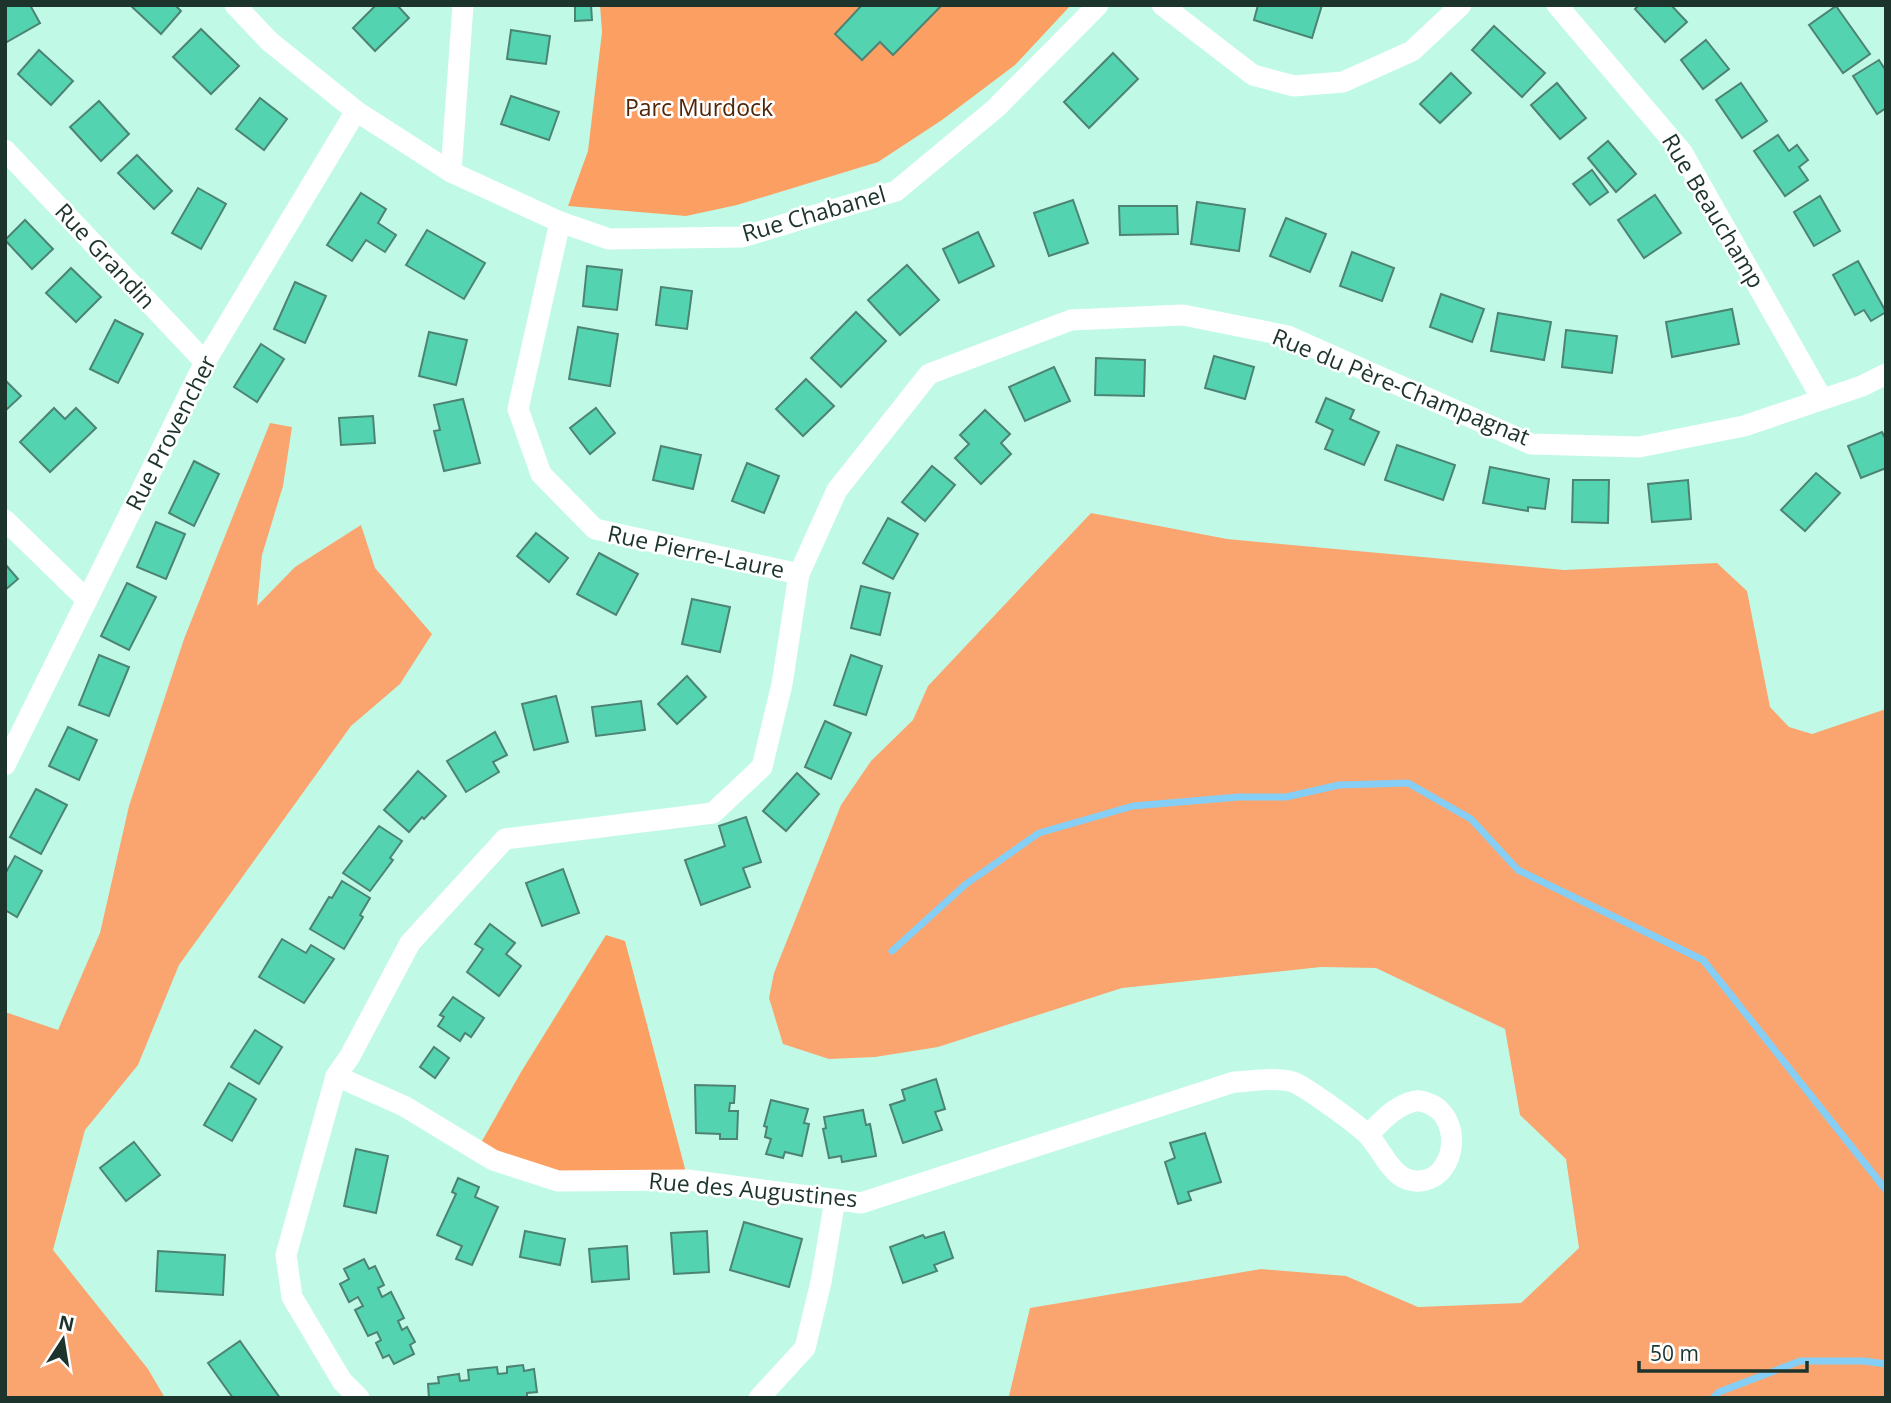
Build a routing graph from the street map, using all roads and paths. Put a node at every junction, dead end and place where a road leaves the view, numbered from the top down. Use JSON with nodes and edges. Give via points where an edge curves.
{"nodes":[{"id":1,"x":235,"y":5,"type":"edge"},
{"id":2,"x":463,"y":5,"type":"edge"},
{"id":3,"x":1098,"y":5,"type":"edge"},
{"id":4,"x":1162,"y":5,"type":"edge"},
{"id":5,"x":1461,"y":5,"type":"edge"},
{"id":6,"x":1558,"y":5,"type":"edge"},
{"id":7,"x":356,"y":111,"type":"junction"},
{"id":8,"x":5,"y":150,"type":"edge"},
{"id":9,"x":452,"y":172,"type":"junction"},
{"id":10,"x":560,"y":222,"type":"junction"},
{"id":11,"x":205,"y":362,"type":"junction"},
{"id":12,"x":1886,"y":374,"type":"edge"},
{"id":13,"x":1822,"y":399,"type":"junction"},
{"id":14,"x":5,"y":520,"type":"edge"},
{"id":15,"x":799,"y":574,"type":"junction"},
{"id":16,"x":87,"y":600,"type":"junction"},
{"id":17,"x":5,"y":765,"type":"edge"},
{"id":18,"x":336,"y":1076,"type":"junction"},
{"id":19,"x":1368,"y":1135,"type":"dead end"},
{"id":20,"x":835,"y":1200,"type":"junction"},
{"id":21,"x":359,"y":1398,"type":"edge"},
{"id":22,"x":759,"y":1398,"type":"edge"}],
"edges":[{"from":1,"to":7,"type":"street","name":"Rue Chabanel","via":[[269,41]]},
{"from":2,"to":9,"type":"street"},
{"from":3,"to":10,"type":"street","name":"Rue Chabanel","via":[[996,108],[896,191],[742,237],[608,239]]},
{"from":4,"to":5,"type":"street","via":[[1253,75],[1294,86],[1343,82],[1412,51]]},
{"from":6,"to":13,"type":"street","name":"Rue Beauchamp","via":[[1682,152]]},
{"from":7,"to":9,"type":"street","name":"Rue Chabanel"},
{"from":7,"to":11,"type":"street","name":"Rue Provencher"},
{"from":8,"to":11,"type":"street","name":"Rue Grandin"},
{"from":9,"to":10,"type":"street","name":"Rue Chabanel"},
{"from":10,"to":15,"type":"street","name":"Rue Pierre-Laure","via":[[518,409],[541,474],[595,529]]},
{"from":11,"to":16,"type":"street","name":"Rue Provencher"},
{"from":12,"to":13,"type":"street","name":"Rue du Père-Champagnat"},
{"from":13,"to":15,"type":"street","name":"Rue du Père-Champagnat","via":[[1744,426],[1639,447],[1531,444],[1288,336],[1183,315],[1071,320],[929,374],[837,490]]},
{"from":14,"to":16,"type":"street"},
{"from":15,"to":18,"type":"street","name":"Rue du Père-Champagnat","via":[[782,684],[762,767],[713,813],[505,839],[410,943]]},
{"from":16,"to":17,"type":"street","name":"Rue Provencher"},
{"from":18,"to":20,"type":"street","name":"Rue des Augustines","via":[[404,1106],[493,1160],[558,1181],[688,1180]]},
{"from":18,"to":21,"type":"street","name":"Rue du Père-Champagnat","via":[[286,1255],[292,1297],[342,1381]]},
{"from":19,"to":20,"type":"street","name":"Rue des Augustines","via":[[1294,1083],[1234,1082],[860,1203]]},
{"from":20,"to":22,"type":"street","via":[[805,1348]]}]}
